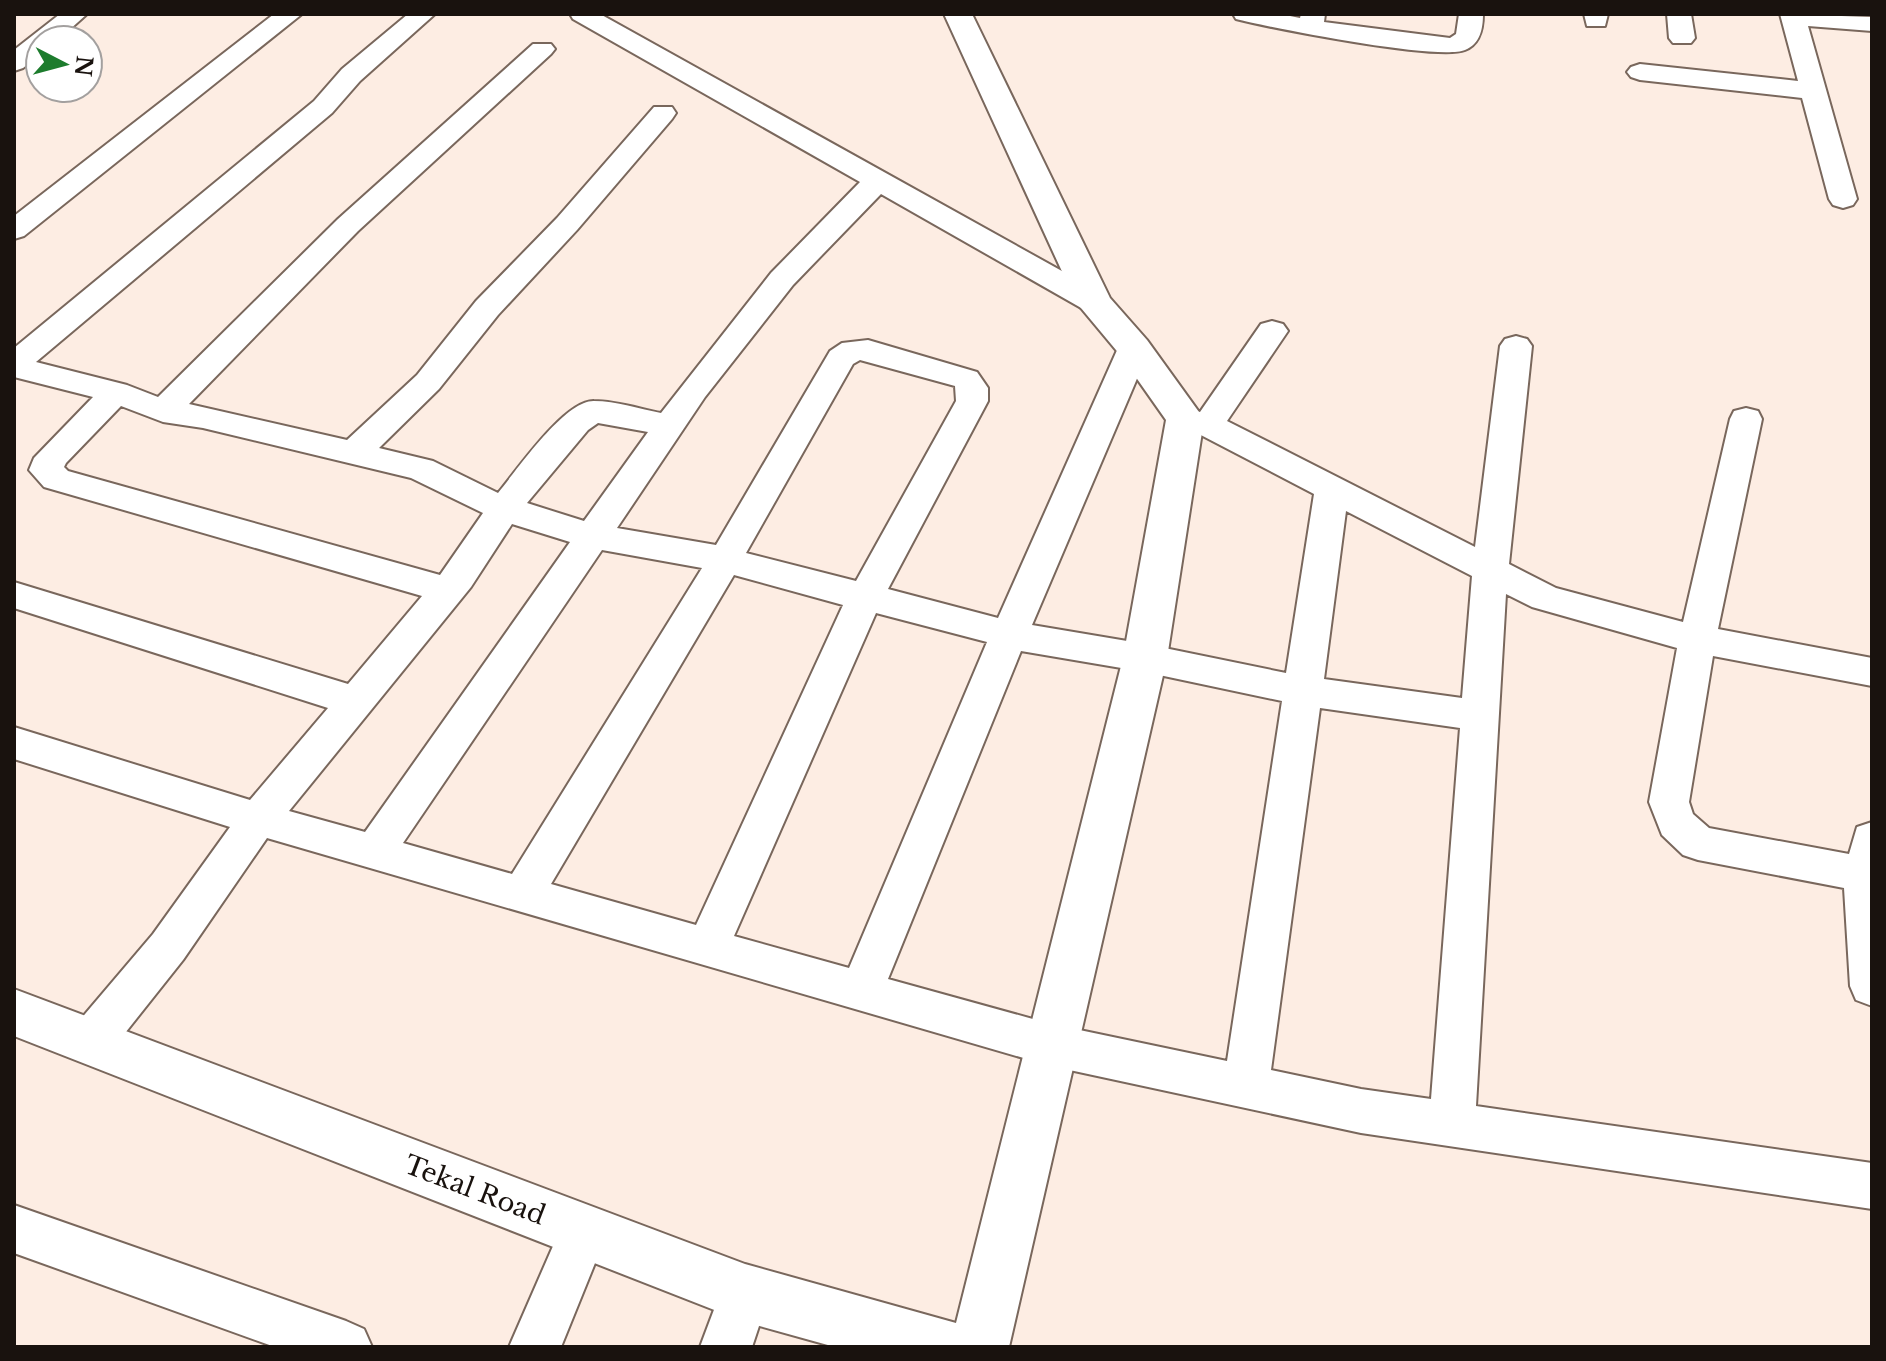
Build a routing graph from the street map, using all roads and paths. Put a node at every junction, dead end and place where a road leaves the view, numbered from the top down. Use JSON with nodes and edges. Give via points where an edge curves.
{"nodes":[{"id":1,"x":290,"y":14,"type":"edge"},
{"id":2,"x":423,"y":14,"type":"edge"},
{"id":3,"x":582,"y":14,"type":"edge"},
{"id":4,"x":958,"y":14,"type":"edge"},
{"id":5,"x":1245,"y":14,"type":"edge"},
{"id":6,"x":1471,"y":14,"type":"edge"},
{"id":7,"x":1792,"y":16,"type":"edge"},
{"id":8,"x":1312,"y":21,"type":"edge"},
{"id":9,"x":1872,"y":24,"type":"edge"},
{"id":10,"x":542,"y":49,"type":"dead end"},
{"id":11,"x":1640,"y":72,"type":"dead end"},
{"id":12,"x":1813,"y":91,"type":"junction"},
{"id":13,"x":663,"y":113,"type":"dead end"},
{"id":14,"x":878,"y":180,"type":"junction"},
{"id":15,"x":1843,"y":199,"type":"dead end"},
{"id":16,"x":14,"y":230,"type":"edge"},
{"id":17,"x":1094,"y":302,"type":"junction"},
{"id":18,"x":1272,"y":331,"type":"dead end"},
{"id":19,"x":1516,"y":346,"type":"dead end"},
{"id":20,"x":1134,"y":348,"type":"junction"},
{"id":21,"x":14,"y":365,"type":"edge"},
{"id":22,"x":116,"y":392,"type":"junction"},
{"id":23,"x":163,"y":411,"type":"junction"},
{"id":24,"x":1746,"y":419,"type":"dead end"},
{"id":25,"x":1196,"y":422,"type":"junction"},
{"id":26,"x":670,"y":425,"type":"junction"},
{"id":27,"x":353,"y":453,"type":"junction"},
{"id":28,"x":1332,"y":488,"type":"junction"},
{"id":29,"x":504,"y":508,"type":"junction"},
{"id":30,"x":592,"y":536,"type":"junction"},
{"id":31,"x":725,"y":559,"type":"junction"},
{"id":32,"x":1490,"y":570,"type":"junction"},
{"id":33,"x":448,"y":590,"type":"junction"},
{"id":34,"x":14,"y":595,"type":"edge"},
{"id":35,"x":865,"y":597,"type":"junction"},
{"id":36,"x":1009,"y":635,"type":"junction"},
{"id":37,"x":1697,"y":640,"type":"junction"},
{"id":38,"x":1145,"y":658,"type":"junction"},
{"id":39,"x":1872,"y":672,"type":"edge"},
{"id":40,"x":1303,"y":691,"type":"junction"},
{"id":41,"x":354,"y":701,"type":"junction"},
{"id":42,"x":1481,"y":716,"type":"junction"},
{"id":43,"x":14,"y":743,"type":"edge"},
{"id":44,"x":258,"y":819,"type":"junction"},
{"id":45,"x":374,"y":852,"type":"junction"},
{"id":46,"x":1869,"y":857,"type":"edge"},
{"id":47,"x":522,"y":895,"type":"junction"},
{"id":48,"x":707,"y":947,"type":"junction"},
{"id":49,"x":1872,"y":986,"type":"edge"},
{"id":50,"x":861,"y":991,"type":"junction"},
{"id":51,"x":14,"y":1012,"type":"edge"},
{"id":52,"x":90,"y":1042,"type":"junction"},
{"id":53,"x":1051,"y":1045,"type":"junction"},
{"id":54,"x":1246,"y":1086,"type":"junction"},
{"id":55,"x":1452,"y":1124,"type":"junction"},
{"id":56,"x":1872,"y":1186,"type":"edge"},
{"id":57,"x":14,"y":1229,"type":"edge"},
{"id":58,"x":584,"y":1231,"type":"junction"},
{"id":59,"x":745,"y":1293,"type":"junction"},
{"id":60,"x":346,"y":1347,"type":"edge"},
{"id":61,"x":535,"y":1347,"type":"edge"},
{"id":62,"x":726,"y":1347,"type":"edge"},
{"id":63,"x":943,"y":1347,"type":"edge"},
{"id":64,"x":979,"y":1347,"type":"edge"}],
"edges":[{"from":1,"to":16,"type":"street"},
{"from":2,"to":21,"type":"street","via":[[351,75],[323,107]]},
{"from":3,"to":14,"type":"street"},
{"from":4,"to":17,"type":"street"},
{"from":5,"to":8,"type":"street"},
{"from":6,"to":8,"type":"street","via":[[1470,36],[1453,46]]},
{"from":7,"to":9,"type":"street"},
{"from":7,"to":12,"type":"street"},
{"from":10,"to":23,"type":"street","via":[[359,214]]},
{"from":11,"to":12,"type":"street"},
{"from":12,"to":15,"type":"street"},
{"from":13,"to":27,"type":"street","via":[[487,308],[428,382]]},
{"from":14,"to":17,"type":"street"},
{"from":14,"to":26,"type":"street","via":[[782,279]]},
{"from":17,"to":20,"type":"street"},
{"from":18,"to":25,"type":"street"},
{"from":19,"to":32,"type":"street"},
{"from":20,"to":25,"type":"street"},
{"from":20,"to":36,"type":"street"},
{"from":21,"to":22,"type":"street"},
{"from":22,"to":23,"type":"street"},
{"from":22,"to":33,"type":"street","via":[[51,458],[46,470],[56,479]]},
{"from":23,"to":27,"type":"street"},
{"from":24,"to":37,"type":"street"},
{"from":25,"to":28,"type":"street"},
{"from":25,"to":38,"type":"street"},
{"from":26,"to":29,"type":"street","via":[[592,411],[576,422]]},
{"from":26,"to":30,"type":"street"},
{"from":27,"to":29,"type":"street","via":[[421,469]]},
{"from":28,"to":32,"type":"street"},
{"from":28,"to":40,"type":"street"},
{"from":29,"to":30,"type":"street"},
{"from":29,"to":33,"type":"street"},
{"from":30,"to":31,"type":"street"},
{"from":30,"to":45,"type":"street"},
{"from":31,"to":35,"type":"street"},
{"from":31,"to":35,"type":"street","via":[[841,358],[853,350],[868,350],[966,379],[972,401]]},
{"from":31,"to":47,"type":"street"},
{"from":32,"to":37,"type":"street","via":[[1545,598]]},
{"from":32,"to":42,"type":"street"},
{"from":33,"to":41,"type":"street"},
{"from":34,"to":41,"type":"street"},
{"from":35,"to":36,"type":"street"},
{"from":35,"to":48,"type":"street"},
{"from":36,"to":38,"type":"street"},
{"from":36,"to":50,"type":"street"},
{"from":37,"to":39,"type":"street"},
{"from":37,"to":46,"type":"street","via":[[1669,802],[1676,823],[1698,843]]},
{"from":38,"to":40,"type":"street"},
{"from":38,"to":53,"type":"street"},
{"from":40,"to":42,"type":"street"},
{"from":40,"to":54,"type":"street"},
{"from":41,"to":44,"type":"street"},
{"from":42,"to":55,"type":"street"},
{"from":43,"to":44,"type":"street"},
{"from":44,"to":45,"type":"street"},
{"from":44,"to":52,"type":"street","via":[[168,947]]},
{"from":45,"to":47,"type":"street"},
{"from":46,"to":49,"type":"street","via":[[1864,894]]},
{"from":47,"to":48,"type":"street"},
{"from":48,"to":50,"type":"street"},
{"from":50,"to":53,"type":"street"},
{"from":51,"to":52,"type":"street","name":"Tekal Road"},
{"from":52,"to":58,"type":"street","name":"Tekal Road"},
{"from":53,"to":54,"type":"street"},
{"from":53,"to":64,"type":"street"},
{"from":54,"to":55,"type":"street"},
{"from":55,"to":56,"type":"street"},
{"from":57,"to":60,"type":"street"},
{"from":58,"to":59,"type":"street","name":"Tekal Road"},
{"from":58,"to":61,"type":"street"},
{"from":59,"to":62,"type":"street"},
{"from":59,"to":63,"type":"street","name":"Tekal Road"}]}
